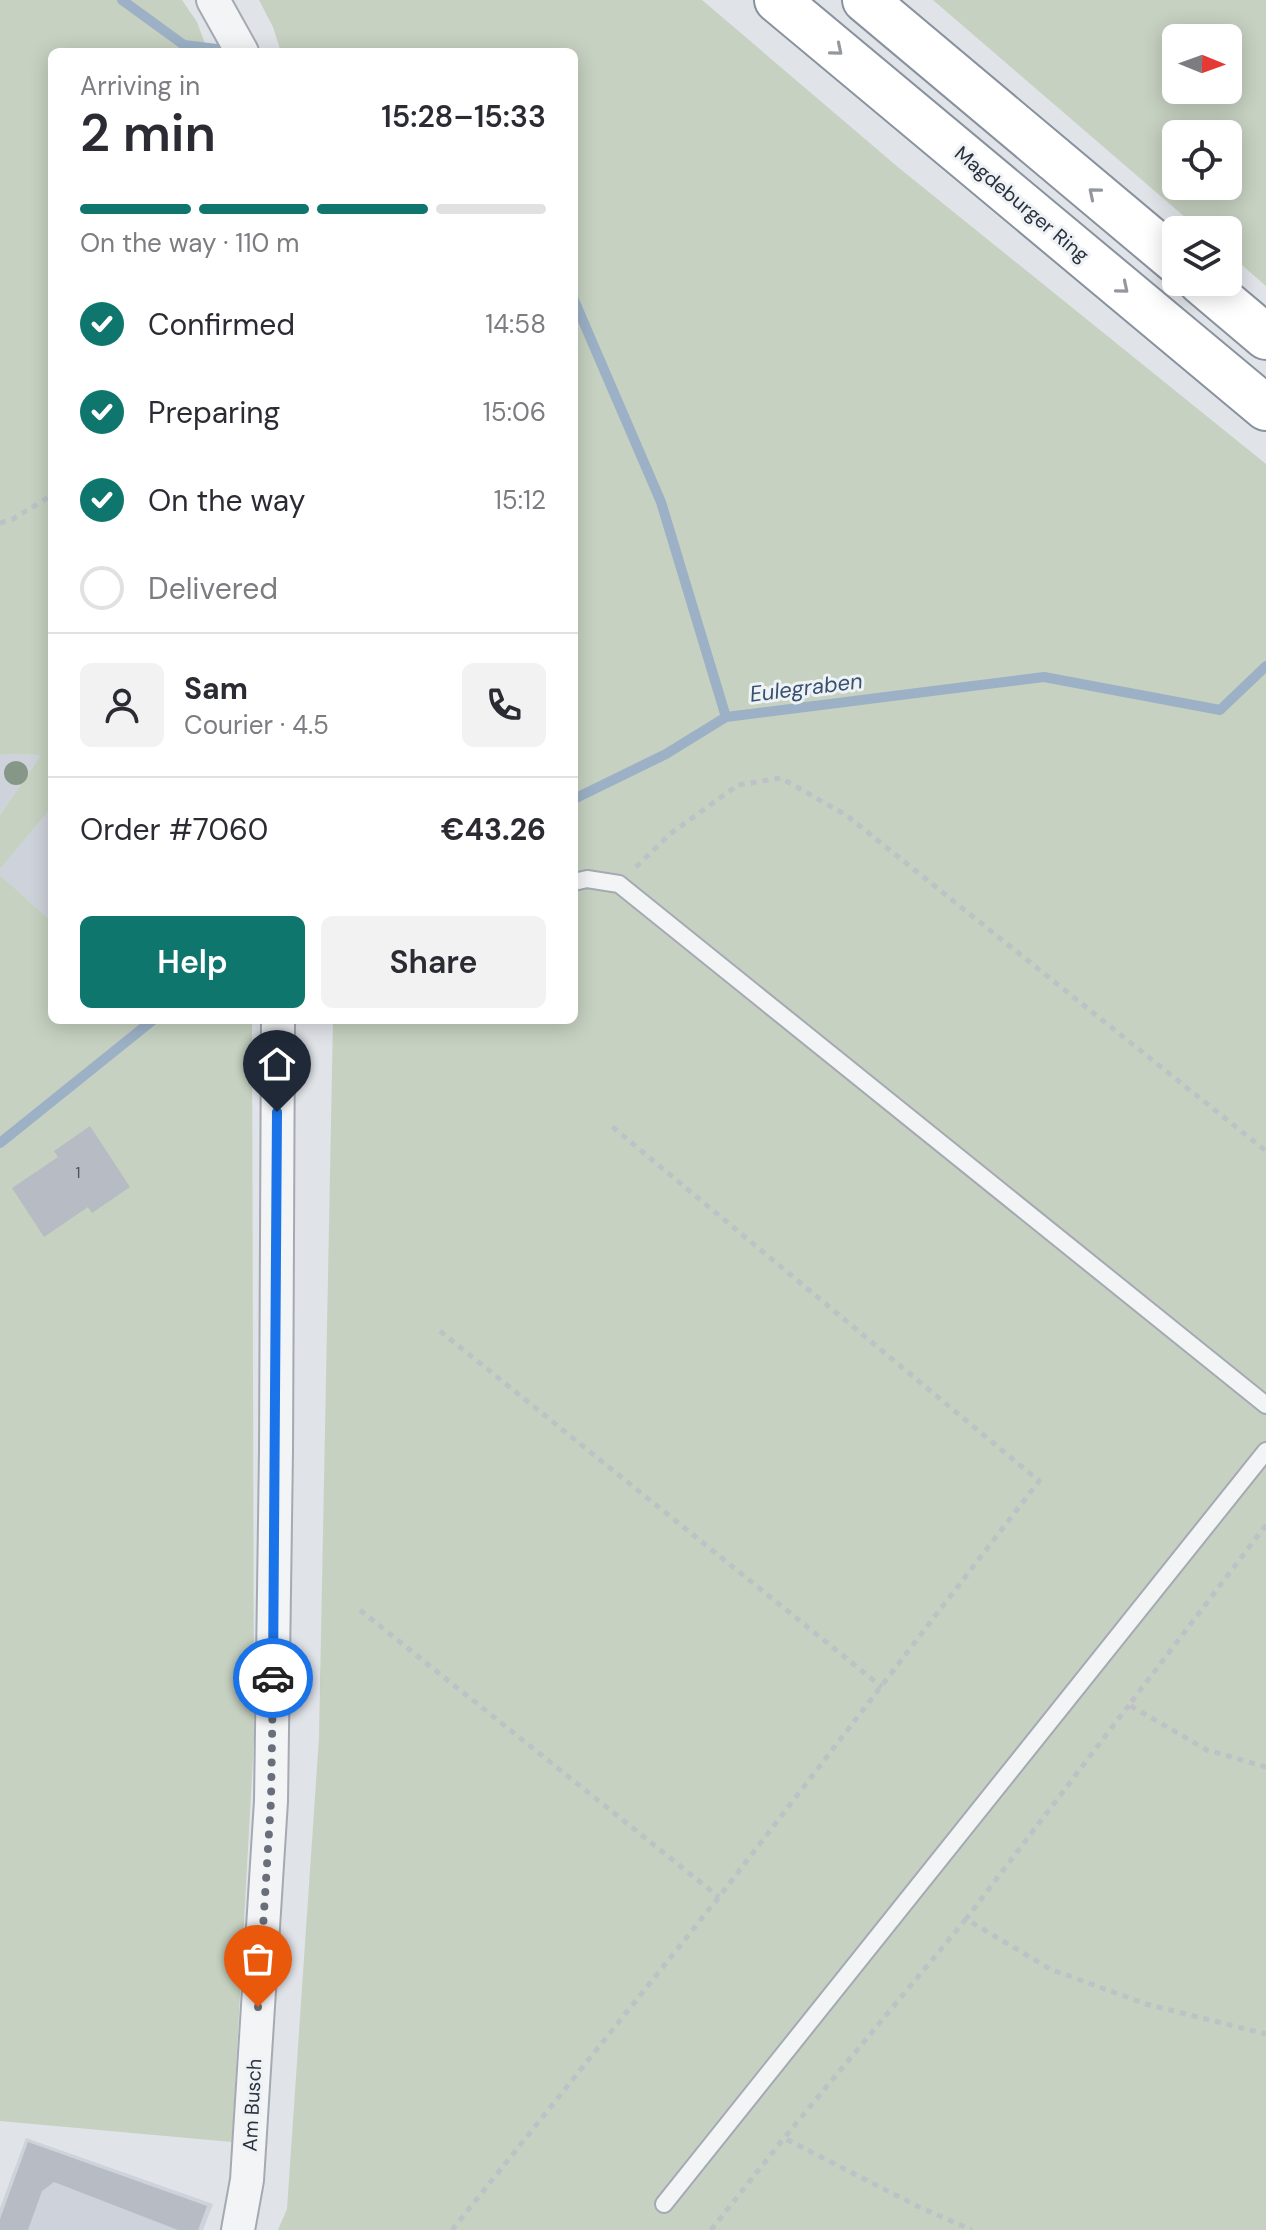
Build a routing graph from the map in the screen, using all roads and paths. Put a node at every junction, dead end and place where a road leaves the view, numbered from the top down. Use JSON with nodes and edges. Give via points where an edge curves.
{"nodes":[{"id":1,"x":777,"y":0,"type":"edge"},
{"id":2,"x":865,"y":0,"type":"edge"},
{"id":3,"x":216,"y":4,"type":"edge"},
{"id":4,"x":240,"y":48,"type":"edge"},
{"id":5,"x":1162,"y":249,"type":"edge"},
{"id":6,"x":1218,"y":296,"type":"edge"},
{"id":7,"x":1266,"y":337,"type":"edge"},
{"id":8,"x":1266,"y":408,"type":"edge"},
{"id":9,"x":48,"y":497,"type":"edge"},
{"id":10,"x":0,"y":523,"type":"edge"},
{"id":11,"x":578,"y":881,"type":"edge"},
{"id":12,"x":619,"y":884,"type":"junction"},
{"id":13,"x":278,"y":1024,"type":"edge"},
{"id":14,"x":609,"y":1124,"type":"dead end"},
{"id":15,"x":1266,"y":1151,"type":"edge"},
{"id":16,"x":440,"y":1331,"type":"dead end"},
{"id":17,"x":1266,"y":1405,"type":"edge"},
{"id":18,"x":1266,"y":1451,"type":"edge"},
{"id":19,"x":1266,"y":1525,"type":"edge"},
{"id":20,"x":360,"y":1610,"type":"dead end"},
{"id":21,"x":882,"y":1687,"type":"junction"},
{"id":22,"x":1129,"y":1705,"type":"junction"},
{"id":23,"x":1266,"y":1767,"type":"edge"},
{"id":24,"x":719,"y":1897,"type":"junction"},
{"id":25,"x":966,"y":1919,"type":"junction"},
{"id":26,"x":1266,"y":2034,"type":"edge"},
{"id":27,"x":784,"y":2138,"type":"junction"},
{"id":28,"x":664,"y":2204,"type":"dead end"},
{"id":29,"x":238,"y":2230,"type":"edge"},
{"id":30,"x":452,"y":2230,"type":"edge"},
{"id":31,"x":711,"y":2230,"type":"edge"},
{"id":32,"x":972,"y":2230,"type":"edge"}],
"edges":[{"from":1,"to":8,"type":"highway","name":"Magdeburger Ring","one_way":true},
{"from":5,"to":2,"type":"highway","one_way":true},
{"from":3,"to":4,"type":"street"},
{"from":6,"to":7,"type":"highway"},
{"from":9,"to":10,"type":"path"},
{"from":11,"to":12,"type":"lane"},
{"from":12,"to":15,"type":"path","via":[[670,834],[738,785],[781,778],[846,815]]},
{"from":12,"to":17,"type":"lane"},
{"from":13,"to":29,"type":"street","name":"Am Busch","via":[[271,1801],[247,2180]]},
{"from":14,"to":21,"type":"path","via":[[1039,1481]]},
{"from":16,"to":21,"type":"path"},
{"from":18,"to":28,"type":"lane"},
{"from":19,"to":22,"type":"path"},
{"from":20,"to":24,"type":"path"},
{"from":21,"to":24,"type":"path"},
{"from":22,"to":23,"type":"path","via":[[1207,1750]]},
{"from":22,"to":25,"type":"path"},
{"from":24,"to":30,"type":"path"},
{"from":25,"to":26,"type":"path","via":[[1050,1969],[1146,2004]]},
{"from":25,"to":27,"type":"path"},
{"from":27,"to":31,"type":"path"},
{"from":27,"to":32,"type":"path"}]}
